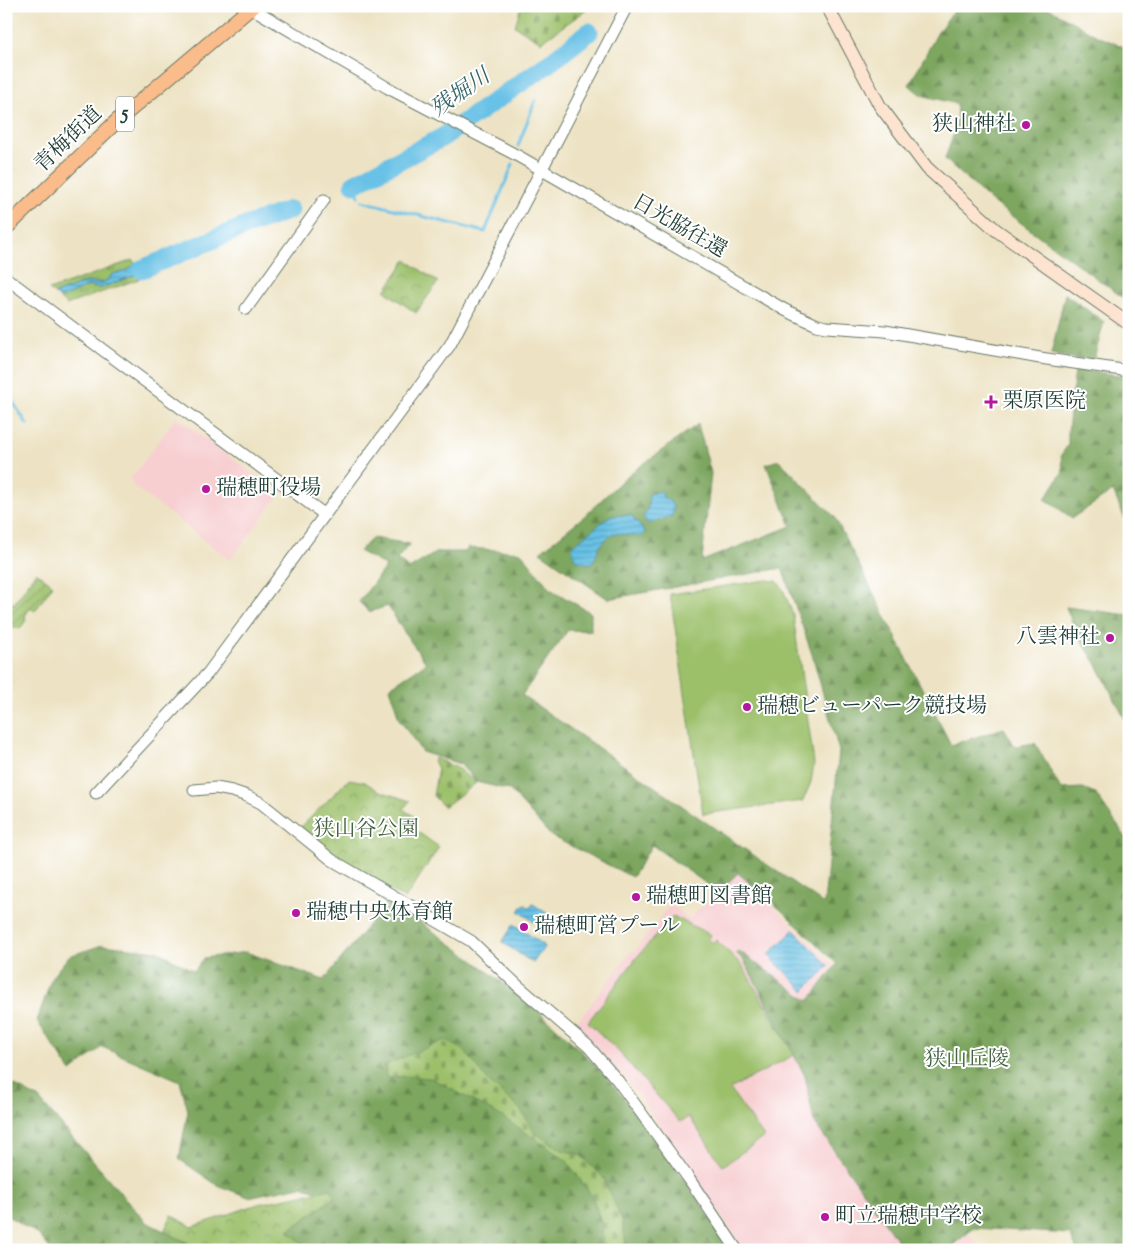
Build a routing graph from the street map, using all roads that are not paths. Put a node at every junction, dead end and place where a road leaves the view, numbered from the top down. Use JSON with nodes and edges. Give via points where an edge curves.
{"nodes":[{"id":1,"x":627,"y":6,"type":"edge"},
{"id":2,"x":827,"y":6,"type":"edge"},
{"id":3,"x":251,"y":7,"type":"edge"},
{"id":4,"x":541,"y":169,"type":"junction"},
{"id":5,"x":324,"y":200,"type":"dead end"},
{"id":6,"x":6,"y":228,"type":"edge"},
{"id":7,"x":6,"y":278,"type":"edge"},
{"id":8,"x":246,"y":309,"type":"dead end"},
{"id":9,"x":1129,"y":324,"type":"edge"},
{"id":10,"x":1129,"y":370,"type":"edge"},
{"id":11,"x":325,"y":515,"type":"junction"},
{"id":12,"x":194,"y":790,"type":"dead end"},
{"id":13,"x":96,"y":793,"type":"dead end"},
{"id":14,"x":737,"y":1250,"type":"edge"}],
"edges":[{"from":1,"to":4,"type":"street"},
{"from":2,"to":9,"type":"main road","via":[[880,106],[926,168],[996,230]]},
{"from":3,"to":4,"type":"street","name":"日光脇往還","via":[[388,88]]},
{"from":3,"to":6,"type":"main road","name":"青梅街道","number":"5","via":[[118,120]]},
{"from":4,"to":10,"type":"street","name":"日光脇往還","via":[[785,310],[817,325],[892,332]]},
{"from":4,"to":11,"type":"street","via":[[450,345]]},
{"from":5,"to":8,"type":"street"},
{"from":7,"to":11,"type":"street"},
{"from":11,"to":13,"type":"street","via":[[208,672]]},
{"from":12,"to":14,"type":"street","via":[[216,788],[261,803],[332,860],[471,941],[517,986],[588,1046],[618,1081]]}]}
